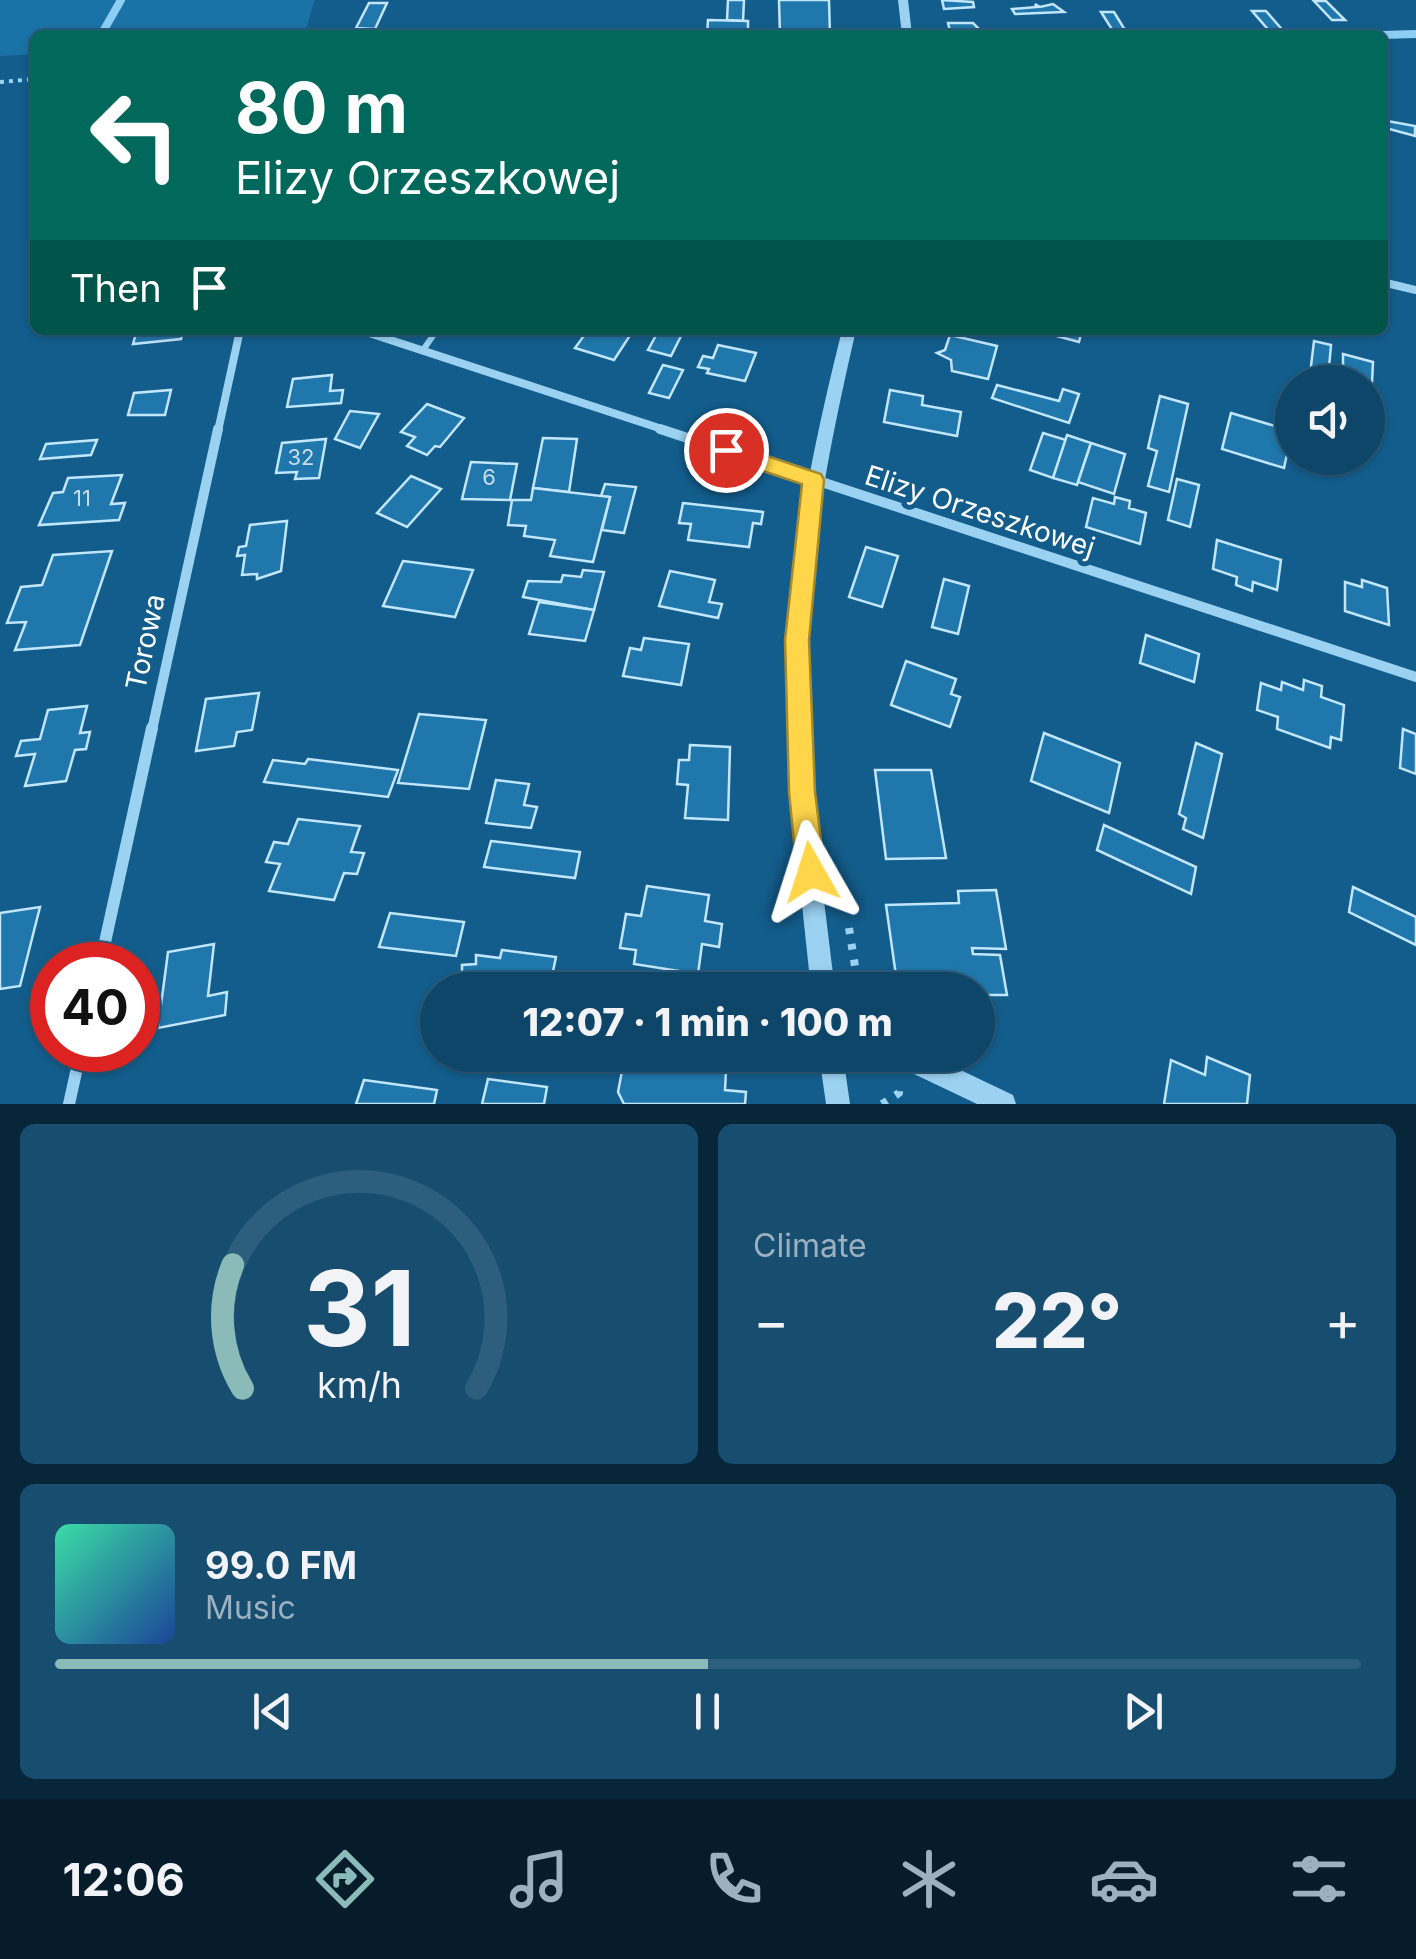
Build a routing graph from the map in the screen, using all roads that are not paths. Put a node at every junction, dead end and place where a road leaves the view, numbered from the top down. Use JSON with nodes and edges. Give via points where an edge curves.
{"nodes":[{"id":1,"x":902,"y":0,"type":"edge"},
{"id":2,"x":906,"y":30,"type":"edge"},
{"id":3,"x":1388,"y":283,"type":"edge"},
{"id":4,"x":1416,"y":290,"type":"edge"},
{"id":5,"x":239,"y":335,"type":"edge"},
{"id":6,"x":376,"y":335,"type":"edge"},
{"id":7,"x":434,"y":335,"type":"edge"},
{"id":8,"x":847,"y":335,"type":"edge"},
{"id":9,"x":423,"y":350,"type":"junction"},
{"id":10,"x":814,"y":480,"type":"junction"},
{"id":11,"x":1416,"y":678,"type":"edge"},
{"id":12,"x":105,"y":942,"type":"edge"},
{"id":13,"x":822,"y":972,"type":"edge"},
{"id":14,"x":76,"y":1072,"type":"edge"},
{"id":15,"x":833,"y":1072,"type":"edge"},
{"id":16,"x":937,"y":1072,"type":"edge"},
{"id":17,"x":69,"y":1104,"type":"edge"},
{"id":18,"x":838,"y":1104,"type":"edge"},
{"id":19,"x":1004,"y":1104,"type":"edge"}],
"edges":[{"from":1,"to":2,"type":"street"},
{"from":3,"to":4,"type":"street"},
{"from":5,"to":12,"type":"street","name":"Torowa"},
{"from":6,"to":9,"type":"street","name":"Elizy Orzeszkowej"},
{"from":7,"to":9,"type":"lane"},
{"from":8,"to":10,"type":"street"},
{"from":9,"to":10,"type":"street","name":"Elizy Orzeszkowej"},
{"from":10,"to":11,"type":"street","name":"Elizy Orzeszkowej"},
{"from":10,"to":13,"type":"street","via":[[797,640],[802,792]]},
{"from":14,"to":17,"type":"street"},
{"from":15,"to":18,"type":"street"},
{"from":16,"to":19,"type":"street"}]}
